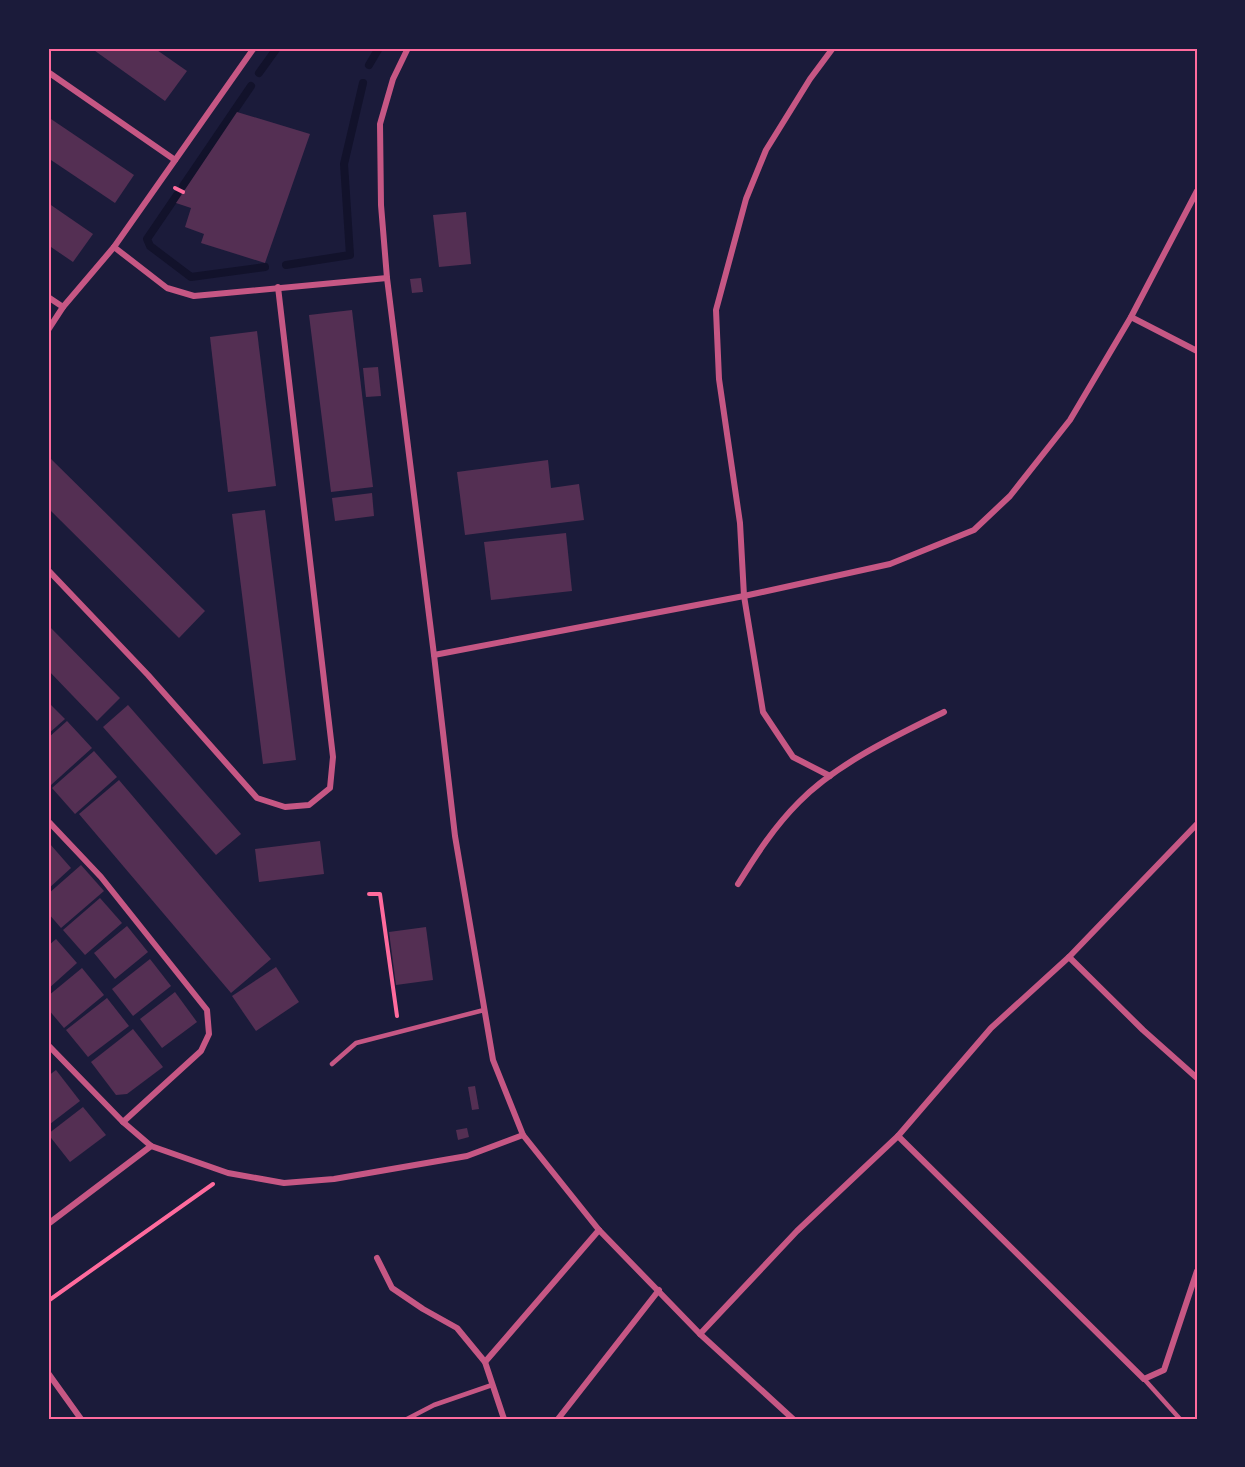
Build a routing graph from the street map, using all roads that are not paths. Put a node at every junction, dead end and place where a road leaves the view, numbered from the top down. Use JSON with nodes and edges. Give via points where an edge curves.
{"nodes":[{"id":1,"x":254,"y":48,"type":"edge"},
{"id":2,"x":408,"y":48,"type":"edge"},
{"id":3,"x":833,"y":48,"type":"edge"},
{"id":4,"x":48,"y":72,"type":"edge"},
{"id":5,"x":175,"y":160,"type":"junction"},
{"id":6,"x":1197,"y":191,"type":"edge"},
{"id":7,"x":114,"y":247,"type":"junction"},
{"id":8,"x":387,"y":278,"type":"junction"},
{"id":9,"x":278,"y":287,"type":"junction"},
{"id":10,"x":48,"y":297,"type":"edge"},
{"id":11,"x":63,"y":307,"type":"junction"},
{"id":12,"x":1131,"y":317,"type":"junction"},
{"id":13,"x":48,"y":330,"type":"edge"},
{"id":14,"x":1197,"y":351,"type":"edge"},
{"id":15,"x":48,"y":570,"type":"edge"},
{"id":16,"x":744,"y":596,"type":"junction"},
{"id":17,"x":434,"y":655,"type":"junction"},
{"id":18,"x":945,"y":712,"type":"dead end"},
{"id":19,"x":830,"y":776,"type":"junction"},
{"id":20,"x":48,"y":821,"type":"edge"},
{"id":21,"x":1197,"y":824,"type":"edge"},
{"id":22,"x":738,"y":884,"type":"dead end"},
{"id":23,"x":1069,"y":957,"type":"junction"},
{"id":24,"x":484,"y":1010,"type":"junction"},
{"id":25,"x":48,"y":1045,"type":"edge"},
{"id":26,"x":55,"y":1053,"type":"junction"},
{"id":27,"x":48,"y":1058,"type":"edge"},
{"id":28,"x":332,"y":1064,"type":"dead end"},
{"id":29,"x":1197,"y":1078,"type":"edge"},
{"id":30,"x":123,"y":1122,"type":"junction"},
{"id":31,"x":524,"y":1135,"type":"junction"},
{"id":32,"x":898,"y":1137,"type":"junction"},
{"id":33,"x":152,"y":1146,"type":"junction"},
{"id":34,"x":48,"y":1224,"type":"edge"},
{"id":35,"x":598,"y":1230,"type":"junction"},
{"id":36,"x":377,"y":1258,"type":"dead end"},
{"id":37,"x":1197,"y":1270,"type":"edge"},
{"id":38,"x":658,"y":1290,"type":"junction"},
{"id":39,"x":700,"y":1334,"type":"junction"},
{"id":40,"x":485,"y":1362,"type":"junction"},
{"id":41,"x":48,"y":1373,"type":"edge"},
{"id":42,"x":1144,"y":1379,"type":"junction"},
{"id":43,"x":492,"y":1385,"type":"junction"},
{"id":44,"x":81,"y":1419,"type":"edge"},
{"id":45,"x":407,"y":1419,"type":"edge"},
{"id":46,"x":504,"y":1419,"type":"edge"},
{"id":47,"x":558,"y":1419,"type":"edge"},
{"id":48,"x":793,"y":1419,"type":"edge"},
{"id":49,"x":1180,"y":1419,"type":"edge"}],
"edges":[{"from":1,"to":5,"type":"street"},
{"from":2,"to":8,"type":"street","via":[[393,79],[380,124]]},
{"from":3,"to":16,"type":"street","via":[[765,150],[746,200],[716,310],[719,379],[740,523]]},
{"from":4,"to":5,"type":"street"},
{"from":5,"to":7,"type":"street"},
{"from":6,"to":12,"type":"street"},
{"from":7,"to":9,"type":"street","via":[[167,288],[195,296]]},
{"from":7,"to":11,"type":"street"},
{"from":8,"to":9,"type":"street"},
{"from":8,"to":17,"type":"street"},
{"from":9,"to":15,"type":"street","via":[[333,756],[330,788],[309,805],[285,807],[257,798]]},
{"from":10,"to":11,"type":"street"},
{"from":11,"to":13,"type":"street"},
{"from":12,"to":14,"type":"street"},
{"from":12,"to":16,"type":"street","via":[[1070,420],[1010,496],[974,530],[890,564]]},
{"from":16,"to":17,"type":"street"},
{"from":16,"to":19,"type":"street","via":[[763,712],[793,757]]},
{"from":17,"to":24,"type":"street","via":[[455,836]]},
{"from":18,"to":19,"type":"street"},
{"from":19,"to":22,"type":"street","via":[[799,801],[771,834]]},
{"from":20,"to":30,"type":"street","via":[[101,877],[207,1010],[209,1034],[201,1051]]},
{"from":21,"to":23,"type":"street"},
{"from":23,"to":29,"type":"street"},
{"from":23,"to":32,"type":"street","via":[[991,1028]]},
{"from":24,"to":28,"type":"lane","via":[[356,1042]]},
{"from":24,"to":31,"type":"street","via":[[493,1059]]},
{"from":25,"to":26,"type":"street"},
{"from":26,"to":27,"type":"street"},
{"from":26,"to":30,"type":"street"},
{"from":30,"to":33,"type":"street"},
{"from":31,"to":33,"type":"street","via":[[467,1156],[334,1179],[284,1183],[228,1173]]},
{"from":31,"to":35,"type":"street"},
{"from":32,"to":39,"type":"street","via":[[797,1231]]},
{"from":32,"to":42,"type":"street"},
{"from":33,"to":34,"type":"street"},
{"from":35,"to":38,"type":"street"},
{"from":35,"to":40,"type":"street"},
{"from":36,"to":40,"type":"street","via":[[392,1288],[456,1328]]},
{"from":37,"to":42,"type":"street","via":[[1164,1370]]},
{"from":38,"to":39,"type":"street"},
{"from":38,"to":47,"type":"street"},
{"from":39,"to":48,"type":"street"},
{"from":40,"to":43,"type":"street"},
{"from":41,"to":44,"type":"street"},
{"from":42,"to":49,"type":"lane"},
{"from":43,"to":45,"type":"lane"},
{"from":43,"to":46,"type":"street"}]}
